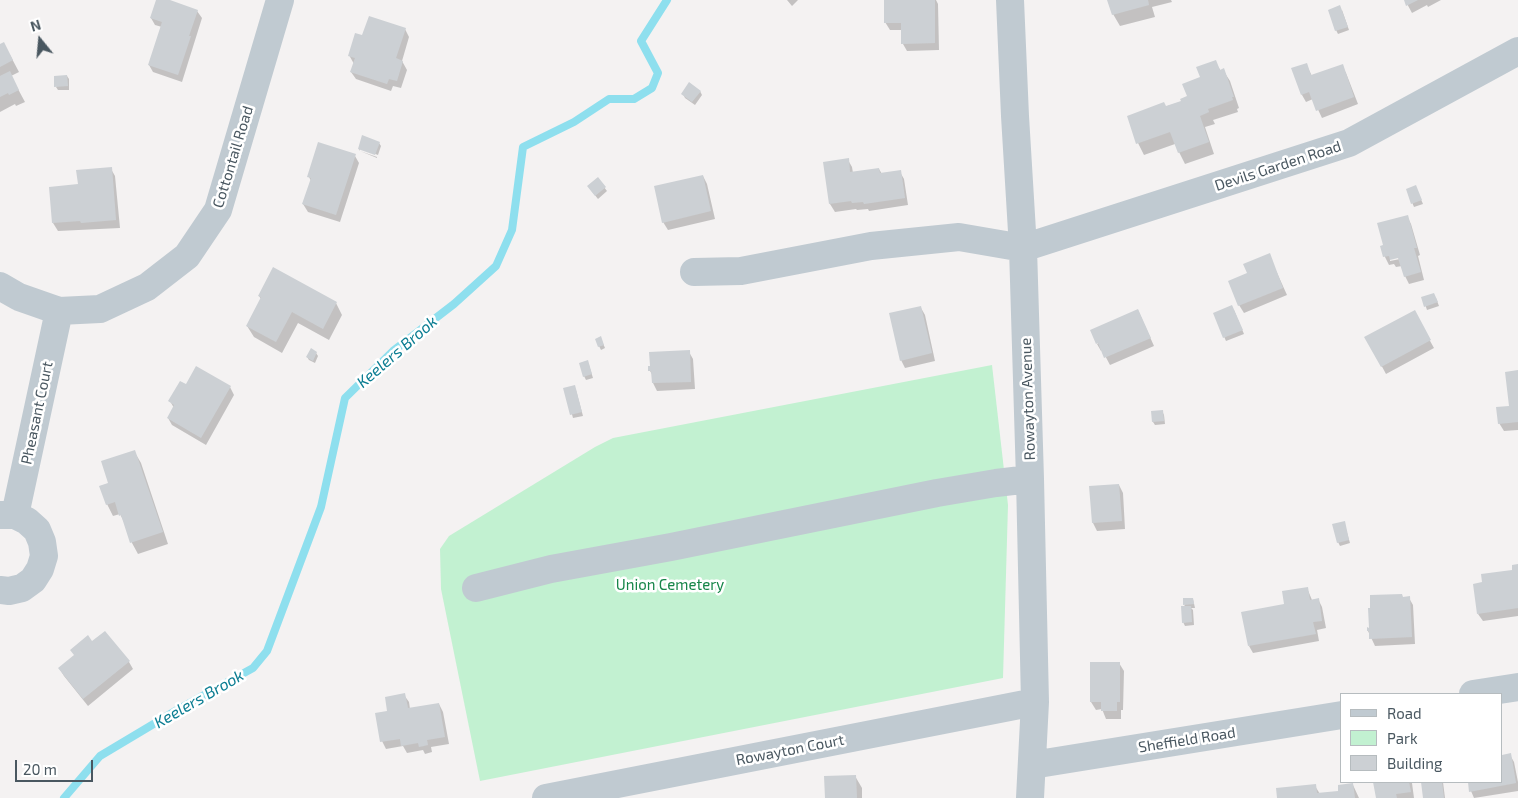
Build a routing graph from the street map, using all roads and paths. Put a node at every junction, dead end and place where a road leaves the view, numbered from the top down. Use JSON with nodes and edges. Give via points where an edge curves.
{"nodes":[{"id":1,"x":280,"y":0,"type":"edge"},
{"id":2,"x":1010,"y":0,"type":"edge"},
{"id":3,"x":1518,"y":51,"type":"edge"},
{"id":4,"x":1023,"y":248,"type":"junction"},
{"id":5,"x":694,"y":272,"type":"dead end"},
{"id":6,"x":0,"y":286,"type":"edge"},
{"id":7,"x":59,"y":311,"type":"junction"},
{"id":8,"x":1030,"y":479,"type":"junction"},
{"id":9,"x":7,"y":515,"type":"edge"},
{"id":10,"x":476,"y":588,"type":"dead end"},
{"id":11,"x":0,"y":590,"type":"edge"},
{"id":12,"x":1518,"y":687,"type":"edge"},
{"id":13,"x":1479,"y":693,"type":"edge"},
{"id":14,"x":1035,"y":702,"type":"junction"},
{"id":15,"x":1340,"y":716,"type":"edge"},
{"id":16,"x":1032,"y":765,"type":"junction"},
{"id":17,"x":546,"y":798,"type":"edge"},
{"id":18,"x":1030,"y":798,"type":"edge"}],
"edges":[{"from":1,"to":7,"type":"street","name":"Cottontail Road","via":[[218,210],[187,256],[148,287],[100,309]]},
{"from":2,"to":4,"type":"street","name":"Rowayton Avenue"},
{"from":3,"to":4,"type":"street","name":"Devils Garden Road","via":[[1349,143]]},
{"from":4,"to":5,"type":"street","via":[[959,238],[871,246],[741,271]]},
{"from":4,"to":8,"type":"street","name":"Rowayton Avenue"},
{"from":6,"to":7,"type":"street","via":[[18,297]]},
{"from":7,"to":9,"type":"street","name":"Pheasant Court"},
{"from":8,"to":10,"type":"street","via":[[937,493],[551,569]]},
{"from":8,"to":14,"type":"street","name":"Rowayton Avenue"},
{"from":9,"to":11,"type":"street","name":"Pheasant Court","via":[[27,521],[37,530],[44,556],[33,580],[22,588]]},
{"from":12,"to":13,"type":"street"},
{"from":14,"to":16,"type":"street","name":"Rowayton Avenue"},
{"from":14,"to":17,"type":"street","name":"Rowayton Court"},
{"from":15,"to":16,"type":"street","name":"Sheffield Road"},
{"from":16,"to":18,"type":"street","name":"Rowayton Avenue"}]}
